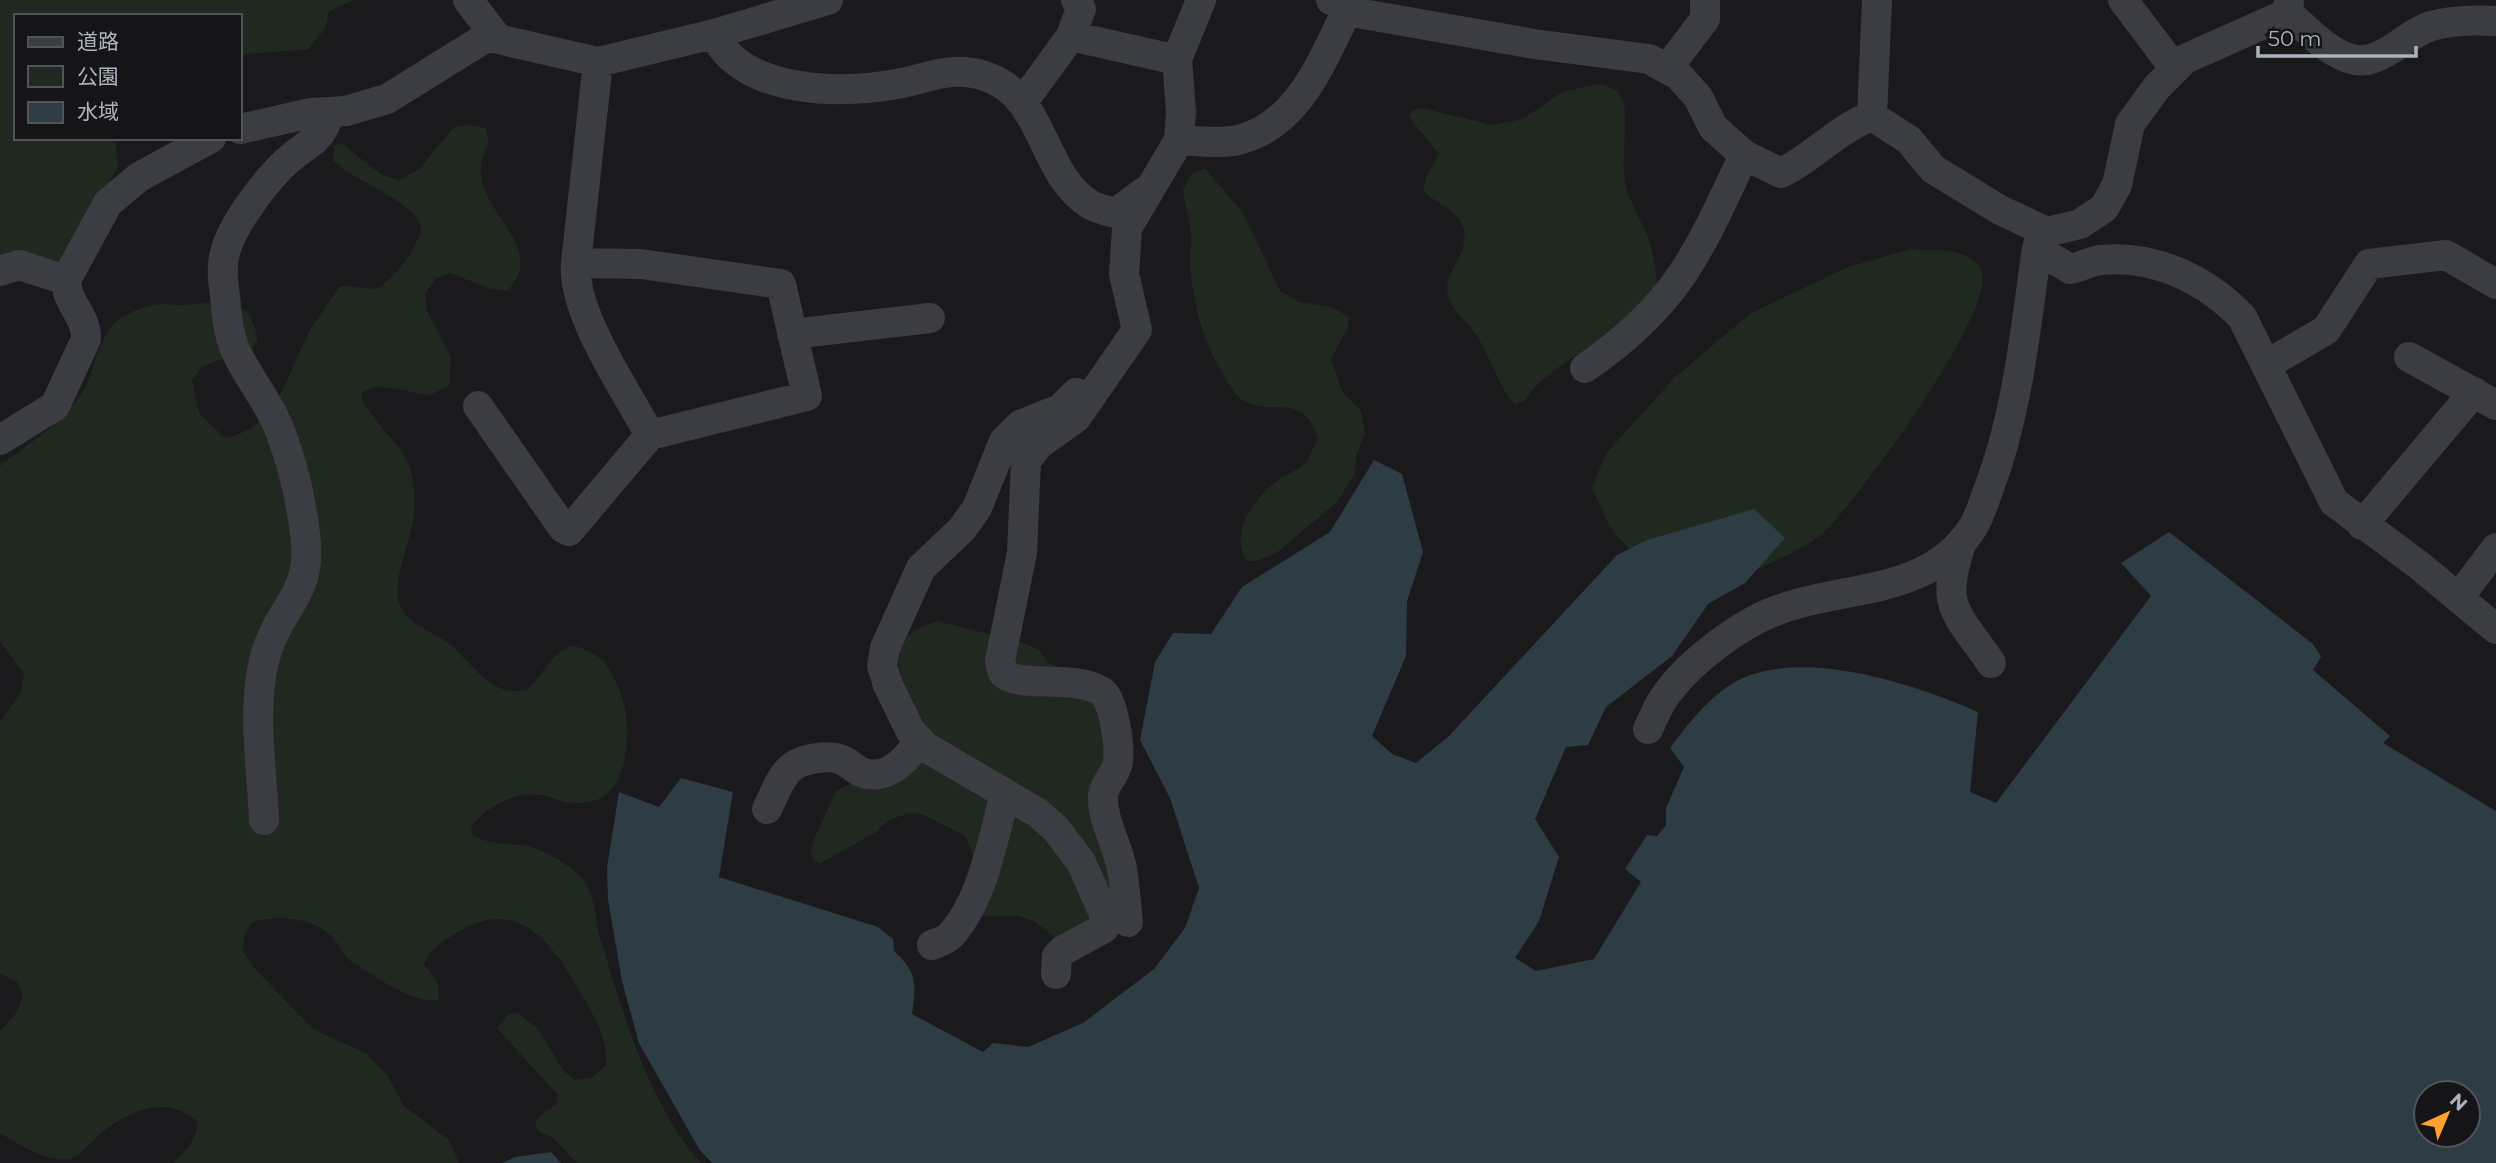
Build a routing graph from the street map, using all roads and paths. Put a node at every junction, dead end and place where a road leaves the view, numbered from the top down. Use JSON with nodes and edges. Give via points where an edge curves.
{"nodes":[{"id":1,"x":468,"y":0,"type":"edge"},
{"id":2,"x":828,"y":0,"type":"edge"},
{"id":3,"x":1076,"y":0,"type":"edge"},
{"id":4,"x":1201,"y":0,"type":"edge"},
{"id":5,"x":1705,"y":0,"type":"edge"},
{"id":6,"x":1877,"y":0,"type":"edge"},
{"id":7,"x":2123,"y":0,"type":"edge"},
{"id":8,"x":1339,"y":4,"type":"edge"},
{"id":9,"x":2288,"y":6,"type":"edge"},
{"id":10,"x":1447,"y":13,"type":"edge"},
{"id":11,"x":2496,"y":20,"type":"edge"},
{"id":12,"x":493,"y":33,"type":"junction"},
{"id":13,"x":713,"y":34,"type":"junction"},
{"id":14,"x":1071,"y":36,"type":"junction"},
{"id":15,"x":1178,"y":57,"type":"junction"},
{"id":16,"x":598,"y":61,"type":"junction"},
{"id":17,"x":1667,"y":69,"type":"junction"},
{"id":18,"x":2175,"y":69,"type":"junction"},
{"id":19,"x":1023,"y":102,"type":"junction"},
{"id":20,"x":331,"y":112,"type":"junction"},
{"id":21,"x":1872,"y":116,"type":"junction"},
{"id":22,"x":242,"y":129,"type":"edge"},
{"id":23,"x":207,"y":140,"type":"edge"},
{"id":24,"x":1179,"y":140,"type":"junction"},
{"id":25,"x":1744,"y":155,"type":"junction"},
{"id":26,"x":1149,"y":188,"type":"junction"},
{"id":27,"x":2039,"y":240,"type":"junction"},
{"id":28,"x":576,"y":263,"type":"junction"},
{"id":29,"x":0,"y":271,"type":"edge"},
{"id":30,"x":66,"y":280,"type":"junction"},
{"id":31,"x":2496,"y":284,"type":"edge"},
{"id":32,"x":930,"y":318,"type":"dead end"},
{"id":33,"x":792,"y":334,"type":"junction"},
{"id":34,"x":1120,"y":355,"type":"junction"},
{"id":35,"x":2409,"y":357,"type":"dead end"},
{"id":36,"x":2266,"y":365,"type":"junction"},
{"id":37,"x":1585,"y":368,"type":"dead end"},
{"id":38,"x":2485,"y":399,"type":"edge"},
{"id":39,"x":478,"y":406,"type":"dead end"},
{"id":40,"x":650,"y":435,"type":"junction"},
{"id":41,"x":0,"y":440,"type":"edge"},
{"id":42,"x":2362,"y":524,"type":"junction"},
{"id":43,"x":1962,"y":542,"type":"junction"},
{"id":44,"x":2496,"y":548,"type":"edge"},
{"id":45,"x":2459,"y":597,"type":"junction"},
{"id":46,"x":2496,"y":629,"type":"edge"},
{"id":47,"x":1991,"y":663,"type":"dead end"},
{"id":48,"x":1648,"y":729,"type":"dead end"},
{"id":49,"x":919,"y":740,"type":"junction"},
{"id":50,"x":1004,"y":794,"type":"junction"},
{"id":51,"x":767,"y":809,"type":"dead end"},
{"id":52,"x":264,"y":820,"type":"dead end"},
{"id":53,"x":1128,"y":922,"type":"dead end"},
{"id":54,"x":932,"y":945,"type":"dead end"},
{"id":55,"x":1056,"y":974,"type":"dead end"}],
"edges":[{"from":1,"to":12,"type":"street"},
{"from":2,"to":13,"type":"street"},
{"from":3,"to":14,"type":"street","via":[[1081,9]]},
{"from":4,"to":15,"type":"street"},
{"from":5,"to":17,"type":"street","via":[[1705,19]]},
{"from":6,"to":21,"type":"street"},
{"from":7,"to":18,"type":"street"},
{"from":8,"to":10,"type":"street"},
{"from":8,"to":24,"type":"street","via":[[1293,109],[1239,140]]},
{"from":9,"to":11,"type":"street","via":[[2324,44],[2348,59],[2363,61],[2430,26]]},
{"from":9,"to":18,"type":"street","via":[[2185,59]]},
{"from":10,"to":17,"type":"street","via":[[1534,44],[1649,59]]},
{"from":12,"to":16,"type":"street","via":[[498,39]]},
{"from":12,"to":20,"type":"street","via":[[387,99]]},
{"from":13,"to":16,"type":"street"},
{"from":13,"to":19,"type":"street","via":[[719,46],[746,66],[783,85],[849,90],[965,72],[989,78]]},
{"from":14,"to":15,"type":"street"},
{"from":14,"to":19,"type":"street"},
{"from":15,"to":24,"type":"street"},
{"from":16,"to":28,"type":"street"},
{"from":17,"to":25,"type":"street","via":[[1698,97],[1713,127]]},
{"from":18,"to":27,"type":"street","via":[[2130,124],[2117,185],[2104,208],[2080,224],[2046,232]]},
{"from":19,"to":26,"type":"street","via":[[1060,170],[1079,196],[1093,206],[1116,213]]},
{"from":20,"to":22,"type":"street"},
{"from":20,"to":52,"type":"street","via":[[317,141],[288,160],[263,188],[233,233],[222,267],[227,326],[281,431],[306,534],[308,566],[303,586],[277,626],[263,663],[259,696]]},
{"from":21,"to":25,"type":"street","via":[[1847,125],[1806,161],[1781,173]]},
{"from":21,"to":27,"type":"street","via":[[1909,140],[1933,169]]},
{"from":23,"to":30,"type":"street","via":[[139,177],[108,203]]},
{"from":24,"to":26,"type":"street"},
{"from":25,"to":37,"type":"street","via":[[1681,279],[1630,336]]},
{"from":26,"to":34,"type":"street","via":[[1127,228],[1124,274],[1137,330]]},
{"from":27,"to":36,"type":"street","via":[[2070,269],[2106,259],[2158,266],[2205,284],[2242,317]]},
{"from":27,"to":43,"type":"street","via":[[2013,411],[1992,480]]},
{"from":28,"to":33,"type":"street","via":[[641,264],[781,284]]},
{"from":28,"to":40,"type":"street","via":[[582,309]]},
{"from":29,"to":30,"type":"street","via":[[19,265]]},
{"from":30,"to":41,"type":"street","via":[[66,292],[86,328],[86,339],[55,406]]},
{"from":31,"to":36,"type":"street","via":[[2446,255],[2369,264],[2326,330]]},
{"from":32,"to":33,"type":"street"},
{"from":33,"to":40,"type":"street","via":[[807,396]]},
{"from":34,"to":49,"type":"street","via":[[1090,371],[1074,397],[1060,409],[1012,430],[977,508],[921,568],[885,648],[882,666],[900,710]]},
{"from":34,"to":53,"type":"street","via":[[1076,418],[1040,444],[1026,461],[1022,553],[1000,661],[1003,673],[1017,681],[1062,680],[1091,687],[1111,701],[1118,761],[1103,798],[1122,866]]},
{"from":35,"to":38,"type":"street"},
{"from":36,"to":42,"type":"street","via":[[2329,496]]},
{"from":38,"to":42,"type":"street"},
{"from":39,"to":40,"type":"street","via":[[569,531]]},
{"from":42,"to":45,"type":"street"},
{"from":43,"to":47,"type":"street","via":[[1952,570],[1952,606]]},
{"from":43,"to":48,"type":"street","via":[[1910,578],[1796,604],[1755,620],[1720,644],[1668,692]]},
{"from":44,"to":45,"type":"street"},
{"from":45,"to":46,"type":"street"},
{"from":49,"to":50,"type":"street"},
{"from":49,"to":51,"type":"street","via":[[910,755],[878,774],[866,774],[844,760],[799,762],[790,768]]},
{"from":50,"to":54,"type":"street","via":[[968,907],[950,937]]},
{"from":50,"to":55,"type":"street","via":[[1038,813],[1070,845],[1104,914],[1104,928],[1057,956]]}]}
